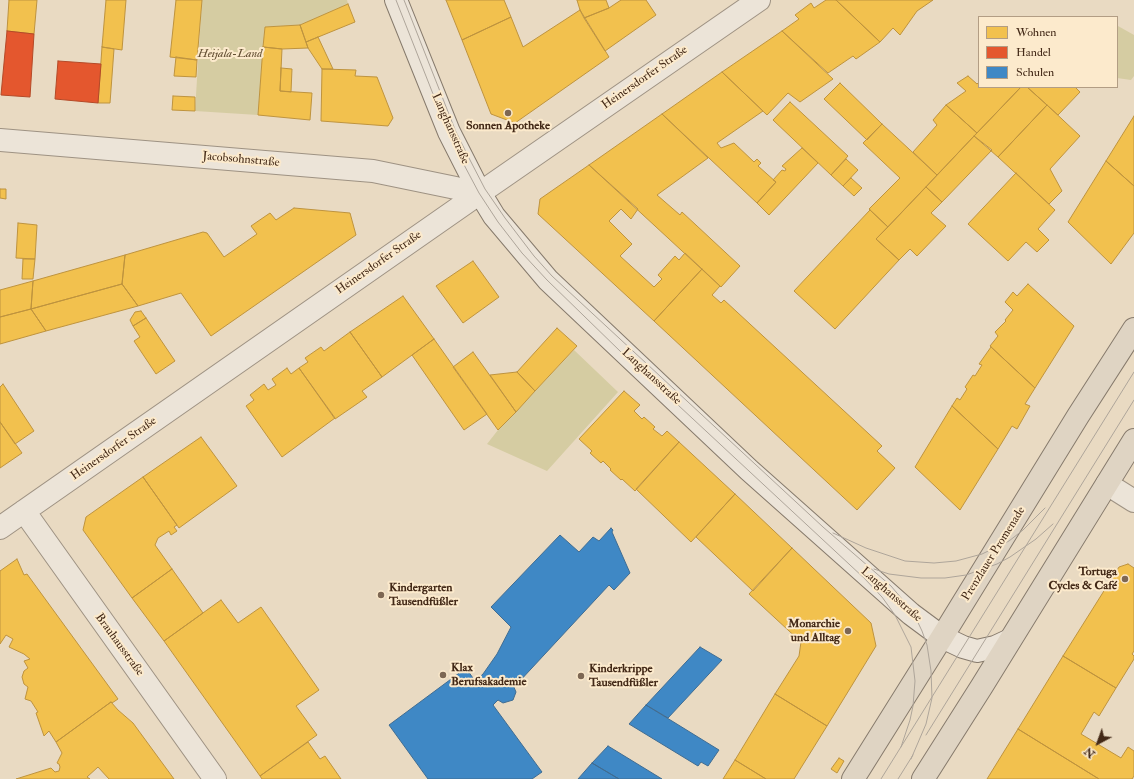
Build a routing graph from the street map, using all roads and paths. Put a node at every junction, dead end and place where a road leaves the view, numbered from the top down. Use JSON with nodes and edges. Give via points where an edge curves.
{"nodes":[{"id":1,"x":396,"y":0,"type":"edge"},
{"id":2,"x":759,"y":0,"type":"edge"},
{"id":3,"x":0,"y":140,"type":"edge"},
{"id":4,"x":480,"y":193,"type":"junction"},
{"id":5,"x":1134,"y":329,"type":"edge"},
{"id":6,"x":1134,"y":440,"type":"edge"},
{"id":7,"x":1107,"y":484,"type":"junction"},
{"id":8,"x":1134,"y":501,"type":"edge"},
{"id":9,"x":24,"y":511,"type":"junction"},
{"id":10,"x":0,"y":528,"type":"edge"},
{"id":11,"x":942,"y":637,"type":"junction"},
{"id":12,"x":1010,"y":640,"type":"junction"},
{"id":13,"x":215,"y":779,"type":"edge"},
{"id":14,"x":853,"y":779,"type":"edge"},
{"id":15,"x":923,"y":779,"type":"edge"}],
"edges":[{"from":1,"to":4,"type":"street","name":"Langhansstraße","via":[[449,132]]},
{"from":2,"to":4,"type":"street","name":"Heinersdorfer Straße"},
{"from":3,"to":4,"type":"street","name":"Jacobsohnstraße","via":[[373,171]]},
{"from":4,"to":9,"type":"street","name":"Heinersdorfer Straße"},
{"from":4,"to":11,"type":"street","name":"Langhansstraße","via":[[494,216],[548,280],[754,474],[911,614]]},
{"from":5,"to":11,"type":"main road","name":"Prenzlauer Promenade"},
{"from":6,"to":7,"type":"main road"},
{"from":7,"to":8,"type":"street"},
{"from":7,"to":12,"type":"main road"},
{"from":9,"to":10,"type":"street","name":"Heinersdorfer Straße"},
{"from":9,"to":13,"type":"street","name":"Brauhausstraße"},
{"from":11,"to":12,"type":"street","name":"Langhansstraße","via":[[977,651]]},
{"from":11,"to":14,"type":"main road","name":"Prenzlauer Promenade"},
{"from":12,"to":15,"type":"main road"}]}
